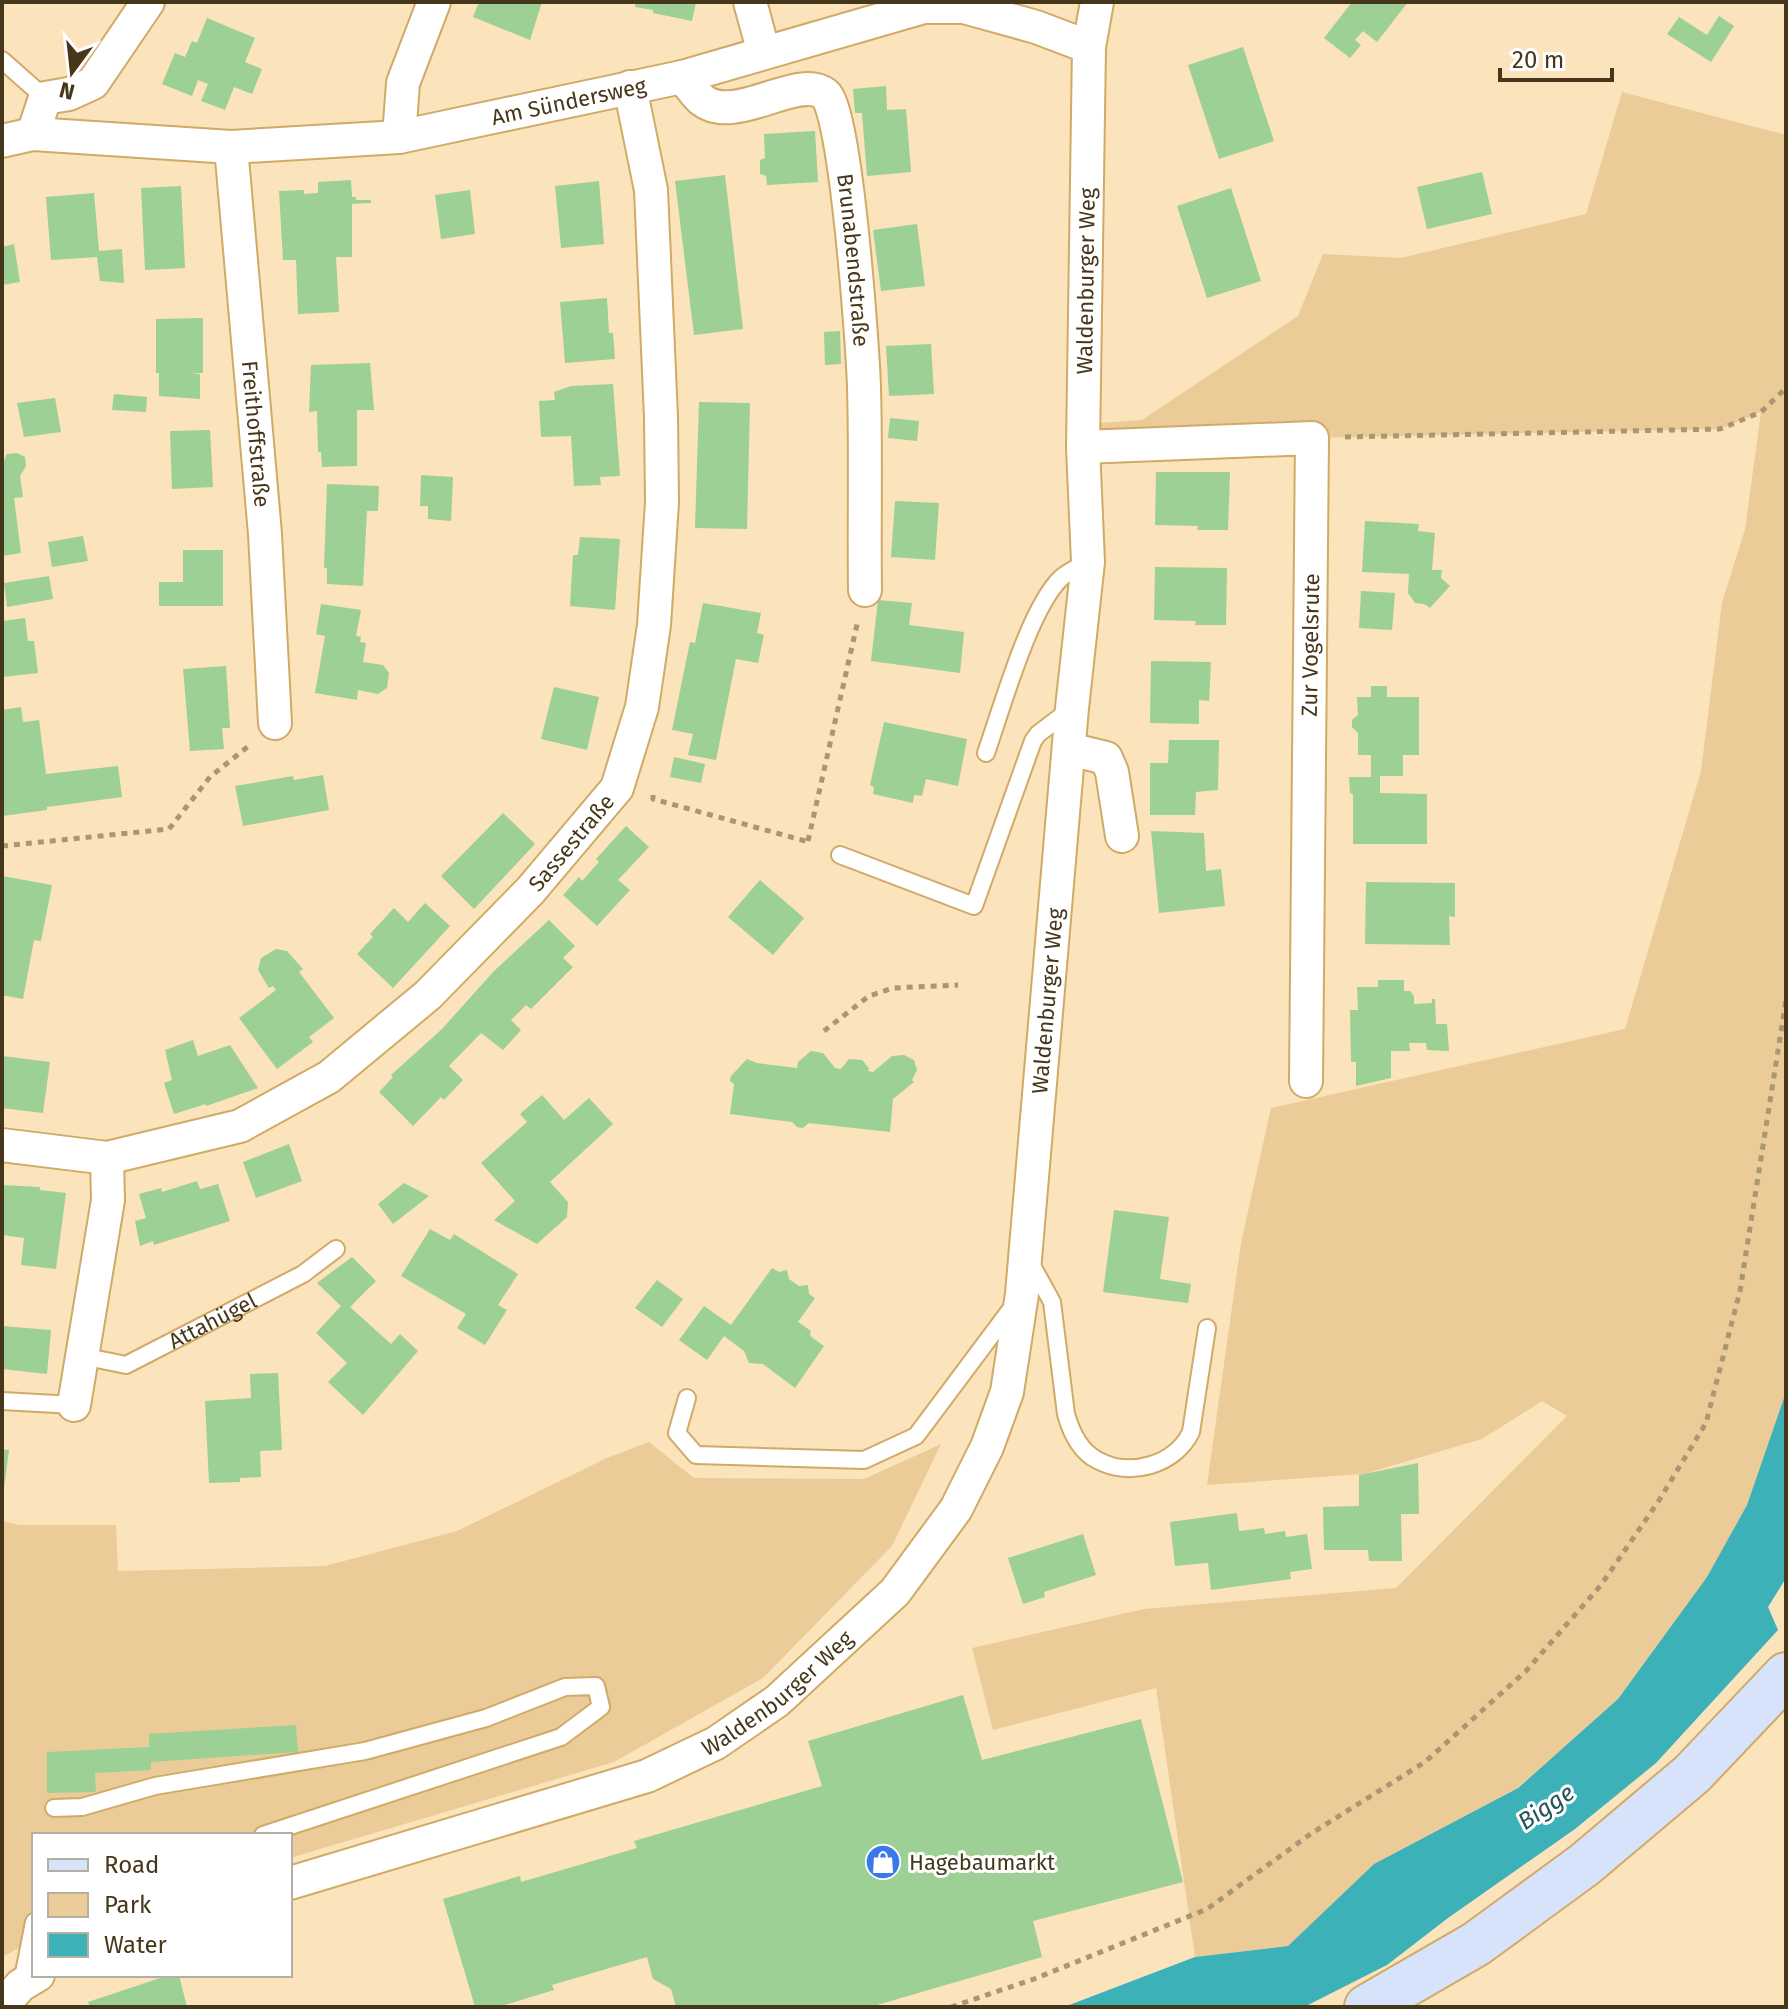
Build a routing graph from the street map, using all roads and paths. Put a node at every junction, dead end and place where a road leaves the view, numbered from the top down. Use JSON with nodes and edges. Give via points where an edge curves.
{"nodes":[{"id":1,"x":148,"y":2,"type":"edge"},
{"id":2,"x":434,"y":2,"type":"edge"},
{"id":3,"x":750,"y":2,"type":"edge"},
{"id":4,"x":1097,"y":2,"type":"edge"},
{"id":5,"x":1089,"y":47,"type":"junction"},
{"id":6,"x":764,"y":53,"type":"junction"},
{"id":7,"x":2,"y":60,"type":"edge"},
{"id":8,"x":682,"y":77,"type":"junction"},
{"id":9,"x":630,"y":87,"type":"junction"},
{"id":10,"x":45,"y":98,"type":"junction"},
{"id":11,"x":399,"y":137,"type":"junction"},
{"id":12,"x":17,"y":138,"type":"edge"},
{"id":13,"x":231,"y":147,"type":"junction"},
{"id":14,"x":1786,"y":388,"type":"edge"},
{"id":15,"x":1312,"y":438,"type":"junction"},
{"id":16,"x":1083,"y":447,"type":"junction"},
{"id":17,"x":1088,"y":562,"type":"junction"},
{"id":18,"x":865,"y":590,"type":"joint"},
{"id":19,"x":1072,"y":708,"type":"junction"},
{"id":20,"x":275,"y":723,"type":"joint"},
{"id":21,"x":1069,"y":749,"type":"junction"},
{"id":22,"x":986,"y":753,"type":"dead end"},
{"id":23,"x":623,"y":770,"type":"junction"},
{"id":24,"x":1122,"y":836,"type":"dead end"},
{"id":25,"x":808,"y":841,"type":"junction"},
{"id":26,"x":2,"y":846,"type":"edge"},
{"id":27,"x":840,"y":855,"type":"joint"},
{"id":28,"x":958,"y":985,"type":"dead end"},
{"id":29,"x":1786,"y":1000,"type":"edge"},
{"id":30,"x":824,"y":1031,"type":"dead end"},
{"id":31,"x":1306,"y":1081,"type":"dead end"},
{"id":32,"x":2,"y":1145,"type":"edge"},
{"id":33,"x":107,"y":1158,"type":"junction"},
{"id":34,"x":336,"y":1249,"type":"dead end"},
{"id":35,"x":1025,"y":1254,"type":"junction"},
{"id":36,"x":1022,"y":1294,"type":"junction"},
{"id":37,"x":1207,"y":1328,"type":"dead end"},
{"id":38,"x":82,"y":1356,"type":"junction"},
{"id":39,"x":687,"y":1398,"type":"dead end"},
{"id":40,"x":2,"y":1401,"type":"edge"},
{"id":41,"x":74,"y":1405,"type":"joint"},
{"id":42,"x":1786,"y":1675,"type":"edge"},
{"id":43,"x":54,"y":1808,"type":"dead end"},
{"id":44,"x":269,"y":1833,"type":"edge"},
{"id":45,"x":292,"y":1882,"type":"edge"},
{"id":46,"x":32,"y":1932,"type":"edge"},
{"id":47,"x":20,"y":1989,"type":"edge"},
{"id":48,"x":951,"y":2007,"type":"edge"},
{"id":49,"x":1367,"y":2007,"type":"edge"}],
"edges":[{"from":1,"to":10,"type":"street","via":[[93,83]]},
{"from":2,"to":11,"type":"street","via":[[403,83]]},
{"from":3,"to":6,"type":"street"},
{"from":4,"to":5,"type":"street","name":"Waldenburger Weg"},
{"from":5,"to":6,"type":"street","name":"Am Sündersweg","via":[[964,7],[924,7]]},
{"from":5,"to":16,"type":"street","name":"Waldenburger Weg"},
{"from":6,"to":8,"type":"street","name":"Am Sündersweg"},
{"from":7,"to":10,"type":"lane"},
{"from":8,"to":9,"type":"street","name":"Am Sündersweg"},
{"from":8,"to":18,"type":"street","name":"Brunabendstraße","via":[[704,102],[731,108],[810,88],[832,101],[842,148],[864,387]]},
{"from":9,"to":11,"type":"street","name":"Am Sündersweg"},
{"from":9,"to":23,"type":"street","name":"Sassestraße","via":[[651,190],[662,502],[654,625],[642,707]]},
{"from":10,"to":12,"type":"street"},
{"from":11,"to":13,"type":"street","name":"Am Sündersweg"},
{"from":12,"to":13,"type":"street","name":"Am Sündersweg"},
{"from":13,"to":20,"type":"street","name":"Freithoffstraße","via":[[265,534]]},
{"from":14,"to":15,"type":"path","via":[[1761,412],[1720,429]]},
{"from":15,"to":16,"type":"street"},
{"from":15,"to":31,"type":"street","name":"Zur Vogelsrute"},
{"from":16,"to":17,"type":"street","name":"Waldenburger Weg"},
{"from":17,"to":19,"type":"street","name":"Waldenburger Weg"},
{"from":17,"to":22,"type":"lane","via":[[1063,576],[1047,595]]},
{"from":18,"to":25,"type":"path"},
{"from":19,"to":21,"type":"street","name":"Waldenburger Weg"},
{"from":19,"to":27,"type":"lane","via":[[1033,741],[974,906]]},
{"from":20,"to":26,"type":"path","via":[[210,777],[169,829]]},
{"from":21,"to":24,"type":"street","via":[[1106,758]]},
{"from":21,"to":35,"type":"street","name":"Waldenburger Weg"},
{"from":23,"to":25,"type":"path","via":[[650,779],[653,799]]},
{"from":23,"to":33,"type":"street","name":"Sassestraße","via":[[617,788],[530,891],[428,995],[329,1077],[240,1126]]},
{"from":25,"to":27,"type":"path"},
{"from":28,"to":30,"type":"path","via":[[893,988],[869,996]]},
{"from":29,"to":48,"type":"path","via":[[1740,1291],[1706,1423],[1601,1585],[1526,1671],[1425,1762],[1312,1833],[1207,1909]]},
{"from":32,"to":33,"type":"street","name":"Sassestraße"},
{"from":33,"to":38,"type":"street","via":[[108,1200]]},
{"from":34,"to":38,"type":"lane","name":"Attahügel","via":[[303,1274],[126,1365]]},
{"from":35,"to":36,"type":"street","name":"Waldenburger Weg"},
{"from":35,"to":37,"type":"lane","via":[[1052,1302],[1071,1431],[1097,1460],[1149,1466],[1186,1442]]},
{"from":36,"to":39,"type":"lane","via":[[916,1436],[864,1460],[696,1455],[677,1433]]},
{"from":36,"to":45,"type":"street","name":"Waldenburger Weg","via":[[1007,1392],[956,1509],[895,1592],[777,1701],[716,1743],[647,1776]]},
{"from":38,"to":41,"type":"street"},
{"from":40,"to":41,"type":"lane"},
{"from":42,"to":49,"type":"main road","via":[[1692,1774],[1584,1865],[1476,1944]]},
{"from":43,"to":44,"type":"lane","via":[[82,1807],[155,1786],[365,1751],[486,1718],[565,1687],[596,1686],[601,1707],[561,1737]]},
{"from":46,"to":47,"type":"lane"}]}
